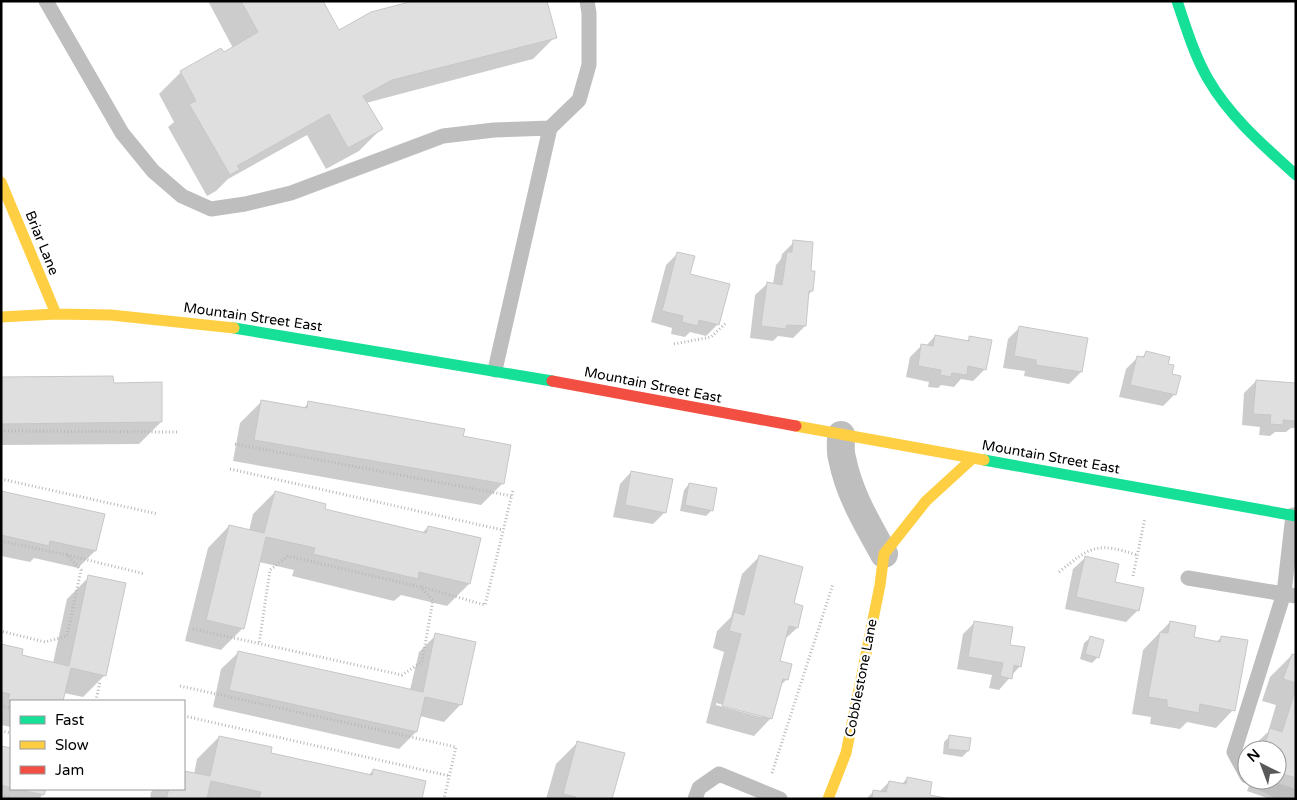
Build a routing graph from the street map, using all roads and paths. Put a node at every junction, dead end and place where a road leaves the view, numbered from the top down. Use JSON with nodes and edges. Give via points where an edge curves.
{"nodes":[{"id":1,"x":46,"y":1,"type":"edge"},
{"id":2,"x":587,"y":1,"type":"edge"},
{"id":3,"x":1176,"y":1,"type":"edge"},
{"id":4,"x":550,"y":128,"type":"junction"},
{"id":5,"x":1293,"y":167,"type":"edge"},
{"id":6,"x":1,"y":182,"type":"edge"},
{"id":7,"x":56,"y":314,"type":"junction"},
{"id":8,"x":1,"y":317,"type":"edge"},
{"id":9,"x":726,"y":323,"type":"dead end"},
{"id":10,"x":674,"y":344,"type":"dead end"},
{"id":11,"x":495,"y":370,"type":"junction"},
{"id":12,"x":1,"y":431,"type":"edge"},
{"id":13,"x":177,"y":432,"type":"dead end"},
{"id":14,"x":842,"y":435,"type":"junction"},
{"id":15,"x":235,"y":444,"type":"dead end"},
{"id":16,"x":973,"y":458,"type":"junction"},
{"id":17,"x":230,"y":469,"type":"dead end"},
{"id":18,"x":1,"y":479,"type":"edge"},
{"id":19,"x":513,"y":490,"type":"dead end"},
{"id":20,"x":1152,"y":490,"type":"junction"},
{"id":21,"x":512,"y":496,"type":"junction"},
{"id":22,"x":158,"y":514,"type":"dead end"},
{"id":23,"x":1294,"y":515,"type":"edge"},
{"id":24,"x":504,"y":530,"type":"junction"},
{"id":25,"x":1,"y":541,"type":"edge"},
{"id":26,"x":884,"y":554,"type":"junction"},
{"id":27,"x":67,"y":555,"type":"junction"},
{"id":28,"x":1137,"y":555,"type":"junction"},
{"id":29,"x":1059,"y":572,"type":"dead end"},
{"id":30,"x":144,"y":574,"type":"dead end"},
{"id":31,"x":1133,"y":576,"type":"dead end"},
{"id":32,"x":1188,"y":578,"type":"dead end"},
{"id":33,"x":833,"y":584,"type":"dead end"},
{"id":34,"x":420,"y":587,"type":"junction"},
{"id":35,"x":1290,"y":595,"type":"edge"},
{"id":36,"x":193,"y":630,"type":"dead end"},
{"id":37,"x":1,"y":631,"type":"edge"},
{"id":38,"x":259,"y":644,"type":"junction"},
{"id":39,"x":100,"y":681,"type":"dead end"},
{"id":40,"x":180,"y":686,"type":"dead end"},
{"id":41,"x":96,"y":700,"type":"edge"},
{"id":42,"x":185,"y":716,"type":"edge"},
{"id":43,"x":1238,"y":740,"type":"edge"},
{"id":44,"x":1237,"y":744,"type":"edge"},
{"id":45,"x":1237,"y":758,"type":"edge"},
{"id":46,"x":450,"y":776,"type":"junction"},
{"id":47,"x":1276,"y":790,"type":"edge"},
{"id":48,"x":766,"y":793,"type":"junction"},
{"id":49,"x":1,"y":795,"type":"edge"},
{"id":50,"x":1296,"y":797,"type":"edge"},
{"id":51,"x":13,"y":799,"type":"edge"},
{"id":52,"x":444,"y":799,"type":"edge"},
{"id":53,"x":694,"y":799,"type":"edge"},
{"id":54,"x":780,"y":799,"type":"edge"},
{"id":55,"x":828,"y":799,"type":"edge"}],
"edges":[{"from":1,"to":4,"type":"lane","via":[[122,133],[153,171],[182,196],[211,209],[291,192],[443,136]]},
{"from":2,"to":4,"type":"lane","via":[[590,65],[579,100]]},
{"from":3,"to":5,"type":"main road","via":[[1213,89],[1243,126]]},
{"from":4,"to":11,"type":"lane"},
{"from":6,"to":7,"type":"main road","name":"Briar Lane"},
{"from":7,"to":8,"type":"main road","name":"Mountain Street East"},
{"from":7,"to":11,"type":"main road","name":"Mountain Street East","via":[[111,315],[236,328]]},
{"from":9,"to":10,"type":"path","via":[[711,337]]},
{"from":11,"to":14,"type":"main road","name":"Mountain Street East"},
{"from":12,"to":13,"type":"path"},
{"from":14,"to":16,"type":"main road","name":"Mountain Street East"},
{"from":14,"to":26,"type":"street","via":[[841,457],[853,496]]},
{"from":15,"to":21,"type":"path"},
{"from":16,"to":20,"type":"main road","name":"Mountain Street East"},
{"from":16,"to":26,"type":"main road","via":[[926,501]]},
{"from":17,"to":24,"type":"path"},
{"from":18,"to":22,"type":"path"},
{"from":19,"to":21,"type":"path"},
{"from":20,"to":23,"type":"main road","name":"Mountain Street East"},
{"from":20,"to":28,"type":"path"},
{"from":21,"to":24,"type":"path"},
{"from":23,"to":35,"type":"lane"},
{"from":24,"to":34,"type":"path","via":[[485,605]]},
{"from":25,"to":27,"type":"path"},
{"from":26,"to":55,"type":"main road","name":"Cobblestone Lane","via":[[846,753]]},
{"from":27,"to":30,"type":"path"},
{"from":27,"to":37,"type":"path","via":[[80,570],[67,636],[45,642]]},
{"from":28,"to":29,"type":"path","via":[[1104,546],[1082,553]]},
{"from":28,"to":31,"type":"path"},
{"from":32,"to":35,"type":"lane"},
{"from":33,"to":48,"type":"path"},
{"from":34,"to":38,"type":"path","via":[[288,556],[270,570]]},
{"from":34,"to":38,"type":"path","via":[[434,600],[422,662],[402,675]]},
{"from":35,"to":43,"type":"lane"},
{"from":36,"to":38,"type":"path"},
{"from":39,"to":41,"type":"path"},
{"from":40,"to":46,"type":"path","via":[[456,746]]},
{"from":42,"to":46,"type":"path"},
{"from":44,"to":45,"type":"lane","via":[[1234,752]]},
{"from":46,"to":52,"type":"path"},
{"from":47,"to":50,"type":"lane"},
{"from":48,"to":53,"type":"lane","via":[[719,774],[699,788]]},
{"from":48,"to":54,"type":"lane"},
{"from":49,"to":51,"type":"path"}]}
